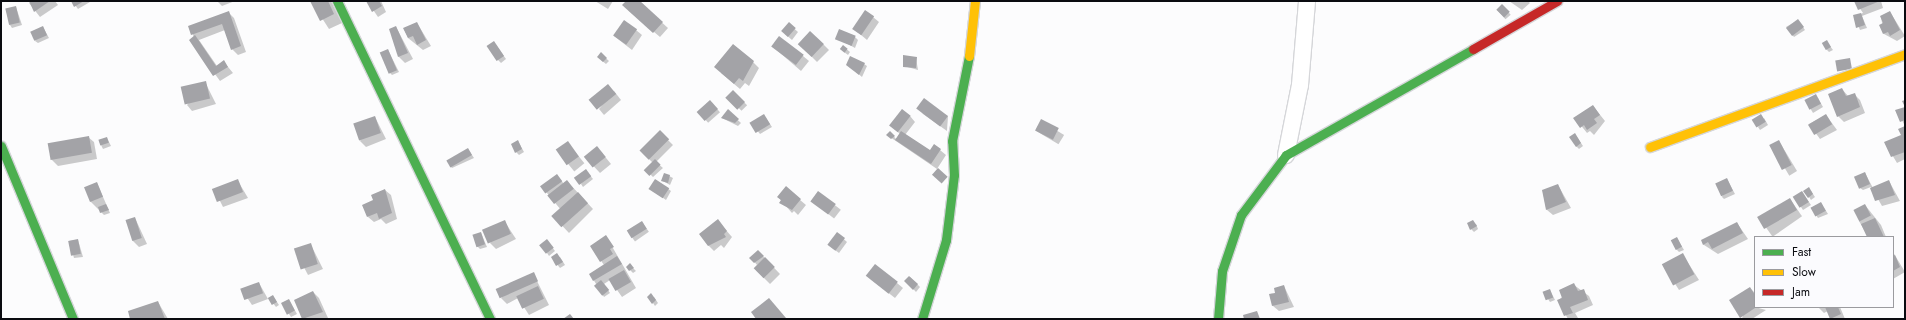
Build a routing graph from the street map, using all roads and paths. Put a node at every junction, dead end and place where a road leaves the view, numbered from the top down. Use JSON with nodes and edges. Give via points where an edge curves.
{"nodes":[{"id":1,"x":337,"y":1,"type":"edge"},
{"id":2,"x":975,"y":1,"type":"edge"},
{"id":3,"x":1307,"y":1,"type":"edge"},
{"id":4,"x":1557,"y":1,"type":"edge"},
{"id":5,"x":1905,"y":54,"type":"edge"},
{"id":6,"x":1,"y":146,"type":"edge"},
{"id":7,"x":1650,"y":147,"type":"dead end"},
{"id":8,"x":1286,"y":155,"type":"junction"},
{"id":9,"x":73,"y":319,"type":"edge"},
{"id":10,"x":490,"y":319,"type":"edge"},
{"id":11,"x":922,"y":319,"type":"edge"},
{"id":12,"x":1218,"y":319,"type":"edge"}],
"edges":[{"from":1,"to":10,"type":"street"},
{"from":2,"to":11,"type":"street","via":[[967,78],[953,134],[954,175],[946,240]]},
{"from":3,"to":8,"type":"street","via":[[1300,84]]},
{"from":4,"to":8,"type":"street"},
{"from":5,"to":7,"type":"street"},
{"from":6,"to":9,"type":"street"},
{"from":8,"to":12,"type":"street","via":[[1241,215],[1222,271]]}]}
